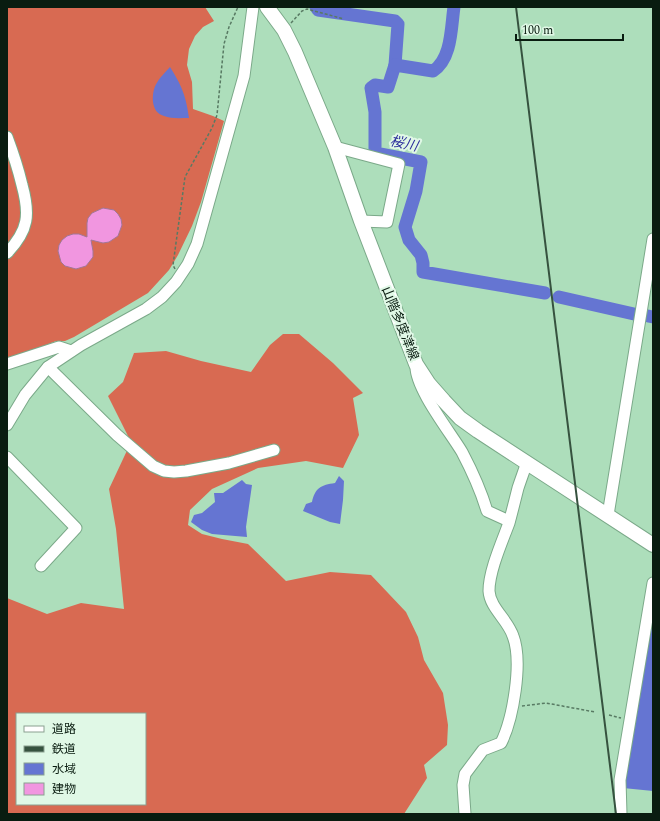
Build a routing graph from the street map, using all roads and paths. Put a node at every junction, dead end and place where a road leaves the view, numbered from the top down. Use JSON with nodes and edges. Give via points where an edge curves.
{"nodes":[{"id":1,"x":238,"y":7,"type":"edge"},
{"id":2,"x":253,"y":7,"type":"edge"},
{"id":3,"x":267,"y":7,"type":"edge"},
{"id":4,"x":344,"y":19,"type":"dead end"},
{"id":5,"x":284,"y":30,"type":"junction"},
{"id":6,"x":7,"y":137,"type":"edge"},
{"id":7,"x":335,"y":148,"type":"junction"},
{"id":8,"x":7,"y":160,"type":"edge"},
{"id":9,"x":19,"y":171,"type":"junction"},
{"id":10,"x":361,"y":221,"type":"junction"},
{"id":11,"x":653,"y":240,"type":"edge"},
{"id":12,"x":7,"y":253,"type":"edge"},
{"id":13,"x":179,"y":278,"type":"junction"},
{"id":14,"x":70,"y":351,"type":"junction"},
{"id":15,"x":7,"y":364,"type":"edge"},
{"id":16,"x":416,"y":364,"type":"junction"},
{"id":17,"x":48,"y":367,"type":"junction"},
{"id":18,"x":7,"y":425,"type":"edge"},
{"id":19,"x":274,"y":450,"type":"dead end"},
{"id":20,"x":7,"y":457,"type":"edge"},
{"id":21,"x":527,"y":462,"type":"junction"},
{"id":22,"x":608,"y":515,"type":"junction"},
{"id":23,"x":509,"y":521,"type":"junction"},
{"id":24,"x":653,"y":545,"type":"edge"},
{"id":25,"x":41,"y":566,"type":"dead end"},
{"id":26,"x":653,"y":583,"type":"edge"},
{"id":27,"x":512,"y":708,"type":"junction"},
{"id":28,"x":595,"y":712,"type":"dead end"},
{"id":29,"x":609,"y":715,"type":"dead end"},
{"id":30,"x":630,"y":720,"type":"junction"},
{"id":31,"x":465,"y":814,"type":"edge"},
{"id":32,"x":621,"y":814,"type":"edge"}],
"edges":[{"from":1,"to":13,"type":"path","via":[[224,44],[217,115],[185,177],[173,265]]},
{"from":2,"to":13,"type":"street","via":[[244,76],[197,244]]},
{"from":3,"to":5,"type":"main road","name":"山階多度津線"},
{"from":4,"to":5,"type":"path","via":[[307,9]]},
{"from":5,"to":7,"type":"main road","name":"山階多度津線"},
{"from":6,"to":9,"type":"street"},
{"from":7,"to":10,"type":"main road","name":"山階多度津線"},
{"from":7,"to":10,"type":"street","via":[[399,164],[386,222]]},
{"from":8,"to":9,"type":"street"},
{"from":9,"to":12,"type":"street","via":[[27,202],[27,216],[22,232]]},
{"from":10,"to":16,"type":"main road","name":"山階多度津線"},
{"from":11,"to":22,"type":"street"},
{"from":13,"to":14,"type":"street","via":[[162,297],[146,309]]},
{"from":14,"to":15,"type":"street","via":[[59,346]]},
{"from":14,"to":17,"type":"street"},
{"from":16,"to":21,"type":"main road","name":"山階多度津線","via":[[434,390],[460,418]]},
{"from":16,"to":23,"type":"street","via":[[420,386],[462,453],[481,491],[487,511]]},
{"from":17,"to":18,"type":"street","via":[[25,395]]},
{"from":17,"to":19,"type":"street","via":[[117,435],[153,466],[164,471],[186,471],[229,463]]},
{"from":20,"to":25,"type":"street","via":[[76,528]]},
{"from":21,"to":22,"type":"main road","name":"山階多度津線"},
{"from":21,"to":23,"type":"street"},
{"from":22,"to":24,"type":"main road","name":"山階多度津線"},
{"from":23,"to":27,"type":"street","via":[[492,571],[489,591],[494,606],[513,635],[517,654]]},
{"from":26,"to":30,"type":"street"},
{"from":27,"to":28,"type":"path","via":[[546,703]]},
{"from":27,"to":31,"type":"street","via":[[507,731],[501,743],[483,750],[465,774]]},
{"from":29,"to":30,"type":"path"},
{"from":30,"to":32,"type":"street","via":[[620,780]]}]}
